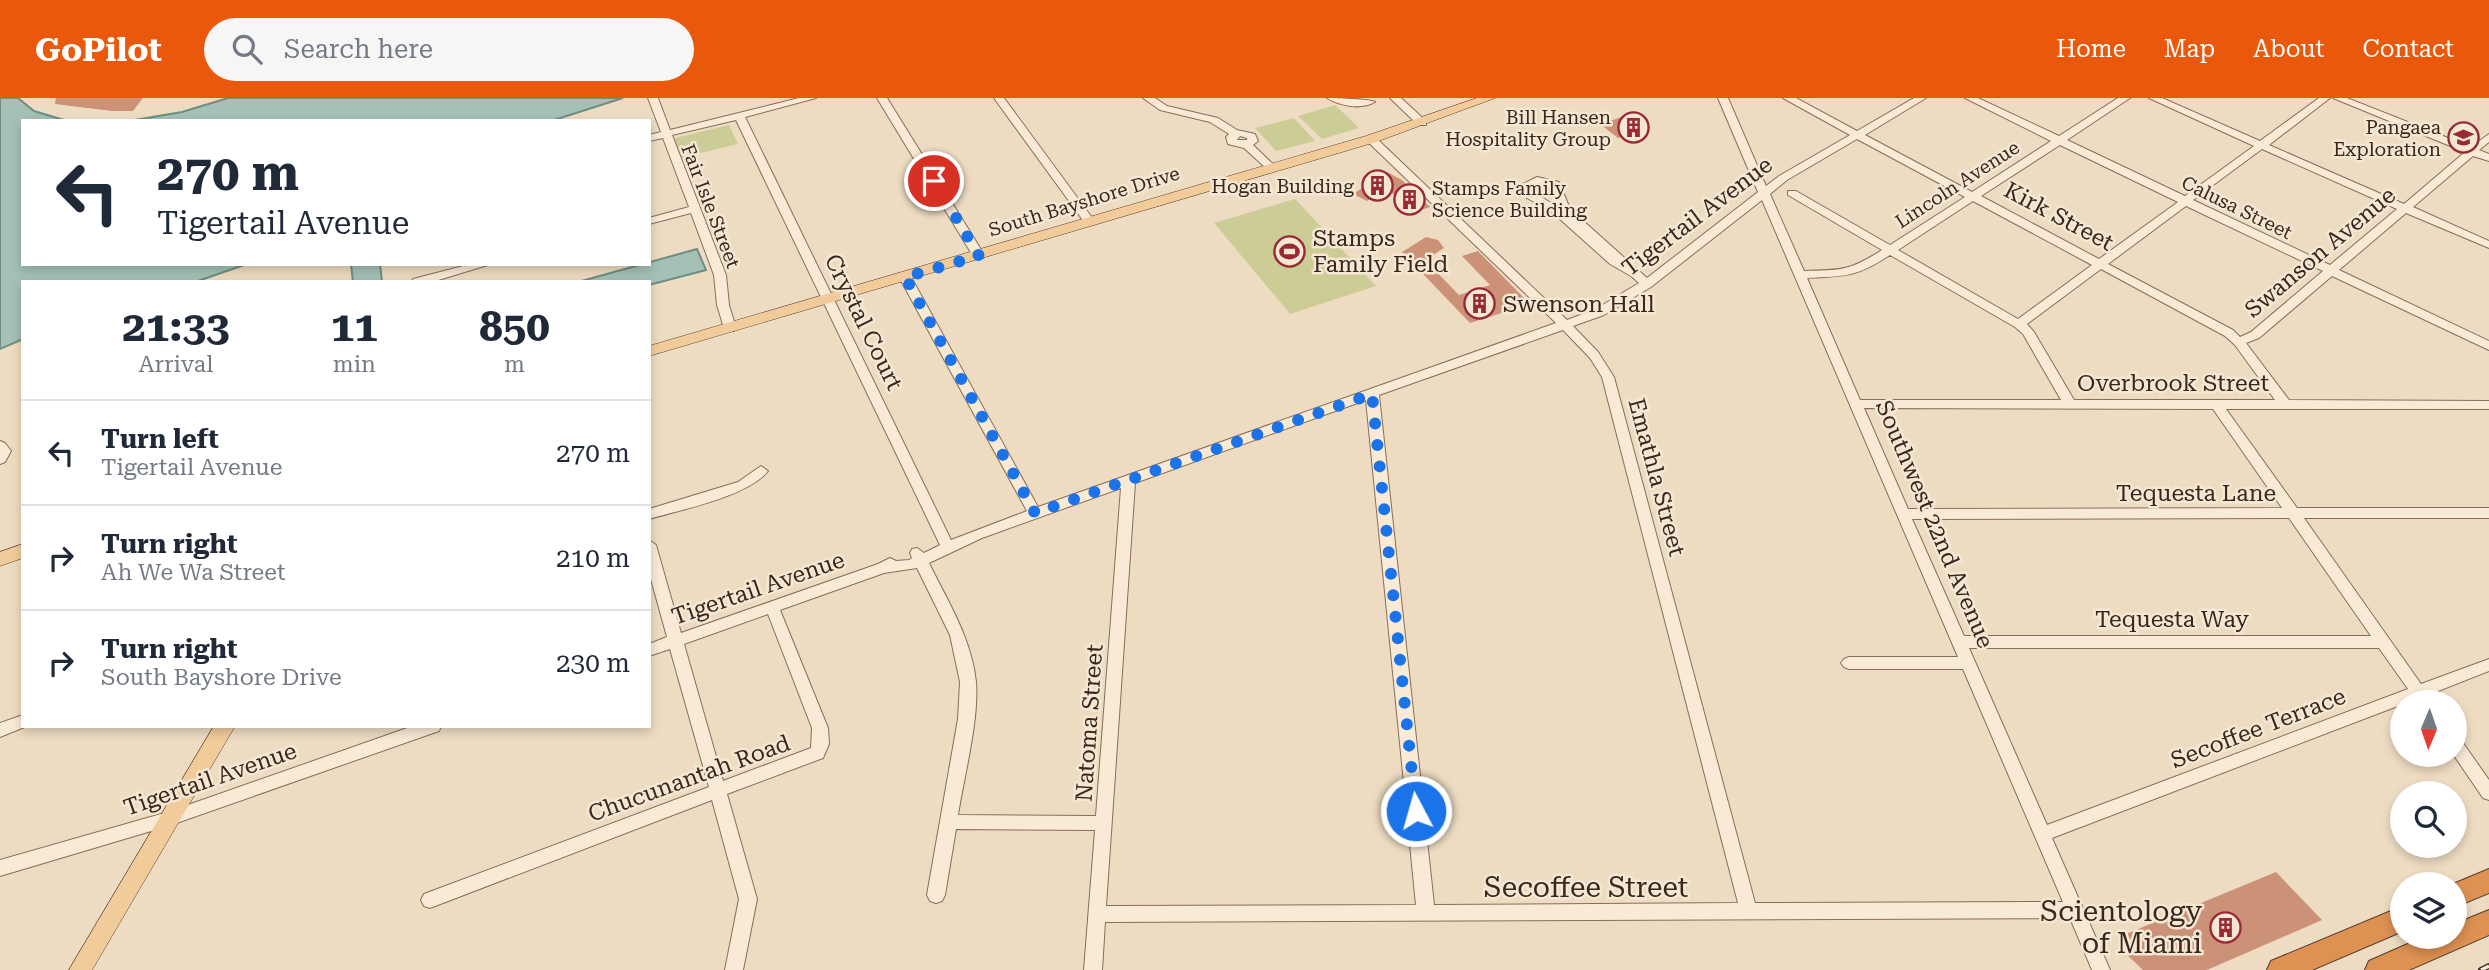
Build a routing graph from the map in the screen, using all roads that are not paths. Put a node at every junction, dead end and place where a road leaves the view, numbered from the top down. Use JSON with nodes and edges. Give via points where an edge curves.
{"nodes":[{"id":1,"x":653,"y":98,"type":"edge"},
{"id":2,"x":811,"y":98,"type":"edge"},
{"id":3,"x":882,"y":98,"type":"edge"},
{"id":4,"x":999,"y":98,"type":"edge"},
{"id":5,"x":1148,"y":98,"type":"edge"},
{"id":6,"x":1332,"y":98,"type":"edge"},
{"id":7,"x":1387,"y":98,"type":"edge"},
{"id":8,"x":1395,"y":98,"type":"edge"},
{"id":9,"x":1489,"y":98,"type":"edge"},
{"id":10,"x":1723,"y":98,"type":"edge"},
{"id":11,"x":1788,"y":98,"type":"edge"},
{"id":12,"x":1921,"y":98,"type":"edge"},
{"id":13,"x":1970,"y":98,"type":"edge"},
{"id":14,"x":2125,"y":98,"type":"edge"},
{"id":15,"x":2154,"y":98,"type":"edge"},
{"id":16,"x":2325,"y":98,"type":"edge"},
{"id":17,"x":2339,"y":98,"type":"edge"},
{"id":18,"x":1355,"y":101,"type":"edge"},
{"id":19,"x":739,"y":116,"type":"junction"},
{"id":20,"x":1422,"y":123,"type":"junction"},
{"id":21,"x":664,"y":133,"type":"junction"},
{"id":22,"x":1857,"y":135,"type":"junction"},
{"id":23,"x":651,"y":136,"type":"edge"},
{"id":24,"x":2489,"y":137,"type":"edge"},
{"id":25,"x":1371,"y":139,"type":"junction"},
{"id":26,"x":2058,"y":140,"type":"junction"},
{"id":27,"x":2262,"y":145,"type":"junction"},
{"id":28,"x":2473,"y":152,"type":"junction"},
{"id":29,"x":2489,"y":158,"type":"edge"},
{"id":30,"x":1271,"y":167,"type":"junction"},
{"id":31,"x":1755,"y":172,"type":"junction"},
{"id":32,"x":1783,"y":178,"type":"junction"},
{"id":33,"x":1764,"y":192,"type":"junction"},
{"id":34,"x":1792,"y":193,"type":"dead end"},
{"id":35,"x":1971,"y":195,"type":"junction"},
{"id":36,"x":2186,"y":202,"type":"junction"},
{"id":37,"x":1744,"y":208,"type":"junction"},
{"id":38,"x":2405,"y":208,"type":"junction"},
{"id":39,"x":695,"y":209,"type":"junction"},
{"id":40,"x":1774,"y":216,"type":"junction"},
{"id":41,"x":651,"y":220,"type":"edge"},
{"id":42,"x":1089,"y":222,"type":"junction"},
{"id":43,"x":2489,"y":245,"type":"edge"},
{"id":44,"x":1888,"y":248,"type":"junction"},
{"id":45,"x":979,"y":256,"type":"junction"},
{"id":46,"x":2101,"y":264,"type":"junction"},
{"id":47,"x":462,"y":267,"type":"edge"},
{"id":48,"x":2330,"y":271,"type":"junction"},
{"id":49,"x":1633,"y":273,"type":"junction"},
{"id":50,"x":1800,"y":275,"type":"junction"},
{"id":51,"x":905,"y":277,"type":"junction"},
{"id":52,"x":423,"y":280,"type":"edge"},
{"id":53,"x":1647,"y":284,"type":"junction"},
{"id":54,"x":827,"y":300,"type":"junction"},
{"id":55,"x":2019,"y":324,"type":"junction"},
{"id":56,"x":1566,"y":326,"type":"junction"},
{"id":57,"x":730,"y":328,"type":"junction"},
{"id":58,"x":2239,"y":342,"type":"junction"},
{"id":59,"x":2489,"y":346,"type":"edge"},
{"id":60,"x":651,"y":350,"type":"edge"},
{"id":61,"x":1372,"y":394,"type":"junction"},
{"id":62,"x":1857,"y":404,"type":"junction"},
{"id":63,"x":2070,"y":404,"type":"junction"},
{"id":64,"x":2285,"y":404,"type":"junction"},
{"id":65,"x":2217,"y":405,"type":"junction"},
{"id":66,"x":2489,"y":405,"type":"edge"},
{"id":67,"x":0,"y":446,"type":"edge"},
{"id":68,"x":0,"y":459,"type":"edge"},
{"id":69,"x":761,"y":471,"type":"dead end"},
{"id":70,"x":1128,"y":480,"type":"junction"},
{"id":71,"x":651,"y":513,"type":"edge"},
{"id":72,"x":1035,"y":513,"type":"junction"},
{"id":73,"x":2489,"y":513,"type":"edge"},
{"id":74,"x":1904,"y":514,"type":"junction"},
{"id":75,"x":2294,"y":514,"type":"junction"},
{"id":76,"x":946,"y":544,"type":"junction"},
{"id":77,"x":21,"y":552,"type":"edge"},
{"id":78,"x":651,"y":552,"type":"edge"},
{"id":79,"x":919,"y":556,"type":"junction"},
{"id":80,"x":0,"y":559,"type":"edge"},
{"id":81,"x":772,"y":607,"type":"junction"},
{"id":82,"x":677,"y":640,"type":"junction"},
{"id":83,"x":1960,"y":642,"type":"junction"},
{"id":84,"x":2384,"y":642,"type":"junction"},
{"id":85,"x":651,"y":649,"type":"edge"},
{"id":86,"x":1849,"y":663,"type":"dead end"},
{"id":87,"x":1968,"y":663,"type":"junction"},
{"id":88,"x":2489,"y":665,"type":"edge"},
{"id":89,"x":2418,"y":690,"type":"edge"},
{"id":90,"x":2435,"y":690,"type":"edge"},
{"id":91,"x":2390,"y":708,"type":"edge"},
{"id":92,"x":21,"y":722,"type":"edge"},
{"id":93,"x":224,"y":728,"type":"edge"},
{"id":94,"x":427,"y":728,"type":"edge"},
{"id":95,"x":0,"y":730,"type":"edge"},
{"id":96,"x":2468,"y":763,"type":"edge"},
{"id":97,"x":720,"y":790,"type":"junction"},
{"id":98,"x":2489,"y":793,"type":"edge"},
{"id":99,"x":168,"y":819,"type":"junction"},
{"id":100,"x":948,"y":822,"type":"junction"},
{"id":101,"x":1104,"y":823,"type":"junction"},
{"id":102,"x":2043,"y":834,"type":"junction"},
{"id":103,"x":0,"y":868,"type":"edge"},
{"id":104,"x":2489,"y":881,"type":"edge"},
{"id":105,"x":2467,"y":890,"type":"edge"},
{"id":106,"x":936,"y":895,"type":"dead end"},
{"id":107,"x":430,"y":900,"type":"dead end"},
{"id":108,"x":2075,"y":910,"type":"junction"},
{"id":109,"x":1749,"y":913,"type":"junction"},
{"id":110,"x":1098,"y":914,"type":"junction"},
{"id":111,"x":1426,"y":914,"type":"junction"},
{"id":112,"x":2489,"y":922,"type":"edge"},
{"id":113,"x":2390,"y":924,"type":"edge"},
{"id":114,"x":80,"y":970,"type":"edge"},
{"id":115,"x":734,"y":970,"type":"edge"},
{"id":116,"x":1093,"y":970,"type":"edge"},
{"id":117,"x":2101,"y":970,"type":"edge"},
{"id":118,"x":2281,"y":970,"type":"edge"},
{"id":119,"x":2379,"y":970,"type":"edge"}],
"edges":[{"from":1,"to":21,"type":"street","name":"Fair Isle Street"},
{"from":2,"to":19,"type":"street"},
{"from":3,"to":45,"type":"street"},
{"from":4,"to":42,"type":"street"},
{"from":5,"to":30,"type":"street","via":[[1164,108],[1214,120],[1236,134],[1251,135],[1253,141],[1247,145]]},
{"from":6,"to":18,"type":"street"},
{"from":7,"to":18,"type":"street"},
{"from":8,"to":20,"type":"street"},
{"from":9,"to":20,"type":"main road","name":"South Bayshore Drive"},
{"from":10,"to":31,"type":"street","name":"Southwest 22nd Avenue"},
{"from":11,"to":22,"type":"street","name":"Kirk Street"},
{"from":12,"to":22,"type":"street","name":"Tigertail Avenue"},
{"from":13,"to":26,"type":"street","name":"Calusa Street"},
{"from":14,"to":26,"type":"street","name":"Lincoln Avenue"},
{"from":15,"to":27,"type":"street"},
{"from":16,"to":27,"type":"street"},
{"from":17,"to":28,"type":"street"},
{"from":19,"to":21,"type":"street"},
{"from":19,"to":54,"type":"street","name":"Crystal Court"},
{"from":20,"to":25,"type":"main road","name":"South Bayshore Drive"},
{"from":21,"to":23,"type":"street"},
{"from":21,"to":39,"type":"street","name":"Fair Isle Street"},
{"from":22,"to":32,"type":"street","name":"Tigertail Avenue"},
{"from":22,"to":35,"type":"street","name":"Kirk Street"},
{"from":24,"to":28,"type":"street","name":"Swanson Avenue"},
{"from":25,"to":30,"type":"main road","name":"South Bayshore Drive"},
{"from":25,"to":56,"type":"street","name":"Emathla Street"},
{"from":26,"to":35,"type":"street","name":"Lincoln Avenue"},
{"from":26,"to":36,"type":"street","name":"Calusa Street"},
{"from":27,"to":36,"type":"street"},
{"from":27,"to":38,"type":"street"},
{"from":28,"to":29,"type":"street"},
{"from":28,"to":38,"type":"street","name":"Swanson Avenue"},
{"from":30,"to":42,"type":"main road","name":"South Bayshore Drive"},
{"from":31,"to":32,"type":"street"},
{"from":31,"to":33,"type":"street","name":"Southwest 22nd Avenue"},
{"from":32,"to":33,"type":"street","name":"Tigertail Avenue"},
{"from":33,"to":37,"type":"street","name":"Tigertail Avenue"},
{"from":33,"to":40,"type":"street","name":"Southwest 22nd Avenue"},
{"from":34,"to":44,"type":"street"},
{"from":35,"to":44,"type":"street","name":"Lincoln Avenue"},
{"from":35,"to":46,"type":"street","name":"Kirk Street"},
{"from":36,"to":46,"type":"street"},
{"from":36,"to":48,"type":"street","name":"Calusa Street"},
{"from":37,"to":40,"type":"street"},
{"from":37,"to":53,"type":"street","name":"Tigertail Avenue"},
{"from":38,"to":43,"type":"street"},
{"from":38,"to":48,"type":"street","name":"Swanson Avenue"},
{"from":39,"to":41,"type":"street"},
{"from":39,"to":57,"type":"street","name":"Fair Isle Street","via":[[720,275]]},
{"from":40,"to":50,"type":"street","name":"Southwest 22nd Avenue"},
{"from":42,"to":45,"type":"main road","name":"South Bayshore Drive"},
{"from":44,"to":50,"type":"street","name":"Lincoln Avenue","via":[[1854,271]]},
{"from":44,"to":55,"type":"street"},
{"from":45,"to":51,"type":"main road","name":"South Bayshore Drive"},
{"from":46,"to":55,"type":"street"},
{"from":46,"to":58,"type":"street","name":"Kirk Street"},
{"from":47,"to":52,"type":"street"},
{"from":48,"to":58,"type":"street","name":"Swanson Avenue","via":[[2255,335]]},
{"from":48,"to":59,"type":"street","name":"Calusa Street"},
{"from":49,"to":49,"type":"street","via":[[1562,206],[1555,184],[1537,180],[1528,184],[1531,196],[1556,210]]},
{"from":49,"to":53,"type":"street"},
{"from":50,"to":62,"type":"street","name":"Southwest 22nd Avenue"},
{"from":51,"to":54,"type":"main road","name":"South Bayshore Drive"},
{"from":51,"to":72,"type":"street"},
{"from":53,"to":56,"type":"street","name":"Tigertail Avenue","via":[[1614,306]]},
{"from":54,"to":57,"type":"main road","name":"South Bayshore Drive"},
{"from":54,"to":76,"type":"street","name":"Crystal Court"},
{"from":55,"to":63,"type":"street"},
{"from":56,"to":61,"type":"street","name":"Tigertail Avenue"},
{"from":56,"to":109,"type":"street","name":"Emathla Street","via":[[1611,383]]},
{"from":57,"to":60,"type":"main road","name":"South Bayshore Drive"},
{"from":58,"to":64,"type":"street","name":"Kirk Street"},
{"from":61,"to":70,"type":"street","name":"Tigertail Avenue"},
{"from":61,"to":111,"type":"street"},
{"from":62,"to":63,"type":"street","name":"Overbrook Street"},
{"from":62,"to":74,"type":"street","name":"Southwest 22nd Avenue"},
{"from":63,"to":65,"type":"street","name":"Overbrook Street"},
{"from":64,"to":65,"type":"street","name":"Overbrook Street"},
{"from":64,"to":66,"type":"street","name":"Overbrook Street"},
{"from":65,"to":75,"type":"street"},
{"from":67,"to":68,"type":"street","via":[[4,451]]},
{"from":69,"to":71,"type":"street","via":[[743,485]]},
{"from":70,"to":72,"type":"street","name":"Tigertail Avenue"},
{"from":70,"to":101,"type":"street","name":"Natoma Street"},
{"from":72,"to":76,"type":"street","name":"Tigertail Avenue"},
{"from":73,"to":75,"type":"street","name":"Tequesta Lane"},
{"from":74,"to":75,"type":"street","name":"Tequesta Lane"},
{"from":74,"to":83,"type":"street","name":"Southwest 22nd Avenue"},
{"from":75,"to":84,"type":"street"},
{"from":76,"to":79,"type":"street","name":"Tigertail Avenue"},
{"from":77,"to":80,"type":"main road"},
{"from":78,"to":82,"type":"street"},
{"from":79,"to":81,"type":"street","name":"Tigertail Avenue","via":[[904,566],[883,568]]},
{"from":79,"to":100,"type":"street","via":[[957,635],[967,674],[966,719]]},
{"from":81,"to":82,"type":"street","name":"Tigertail Avenue"},
{"from":81,"to":97,"type":"street","name":"Chucunantah Road","via":[[820,728],[821,744],[808,758]]},
{"from":82,"to":85,"type":"street","name":"Tigertail Avenue"},
{"from":82,"to":97,"type":"street"},
{"from":83,"to":84,"type":"street","name":"Tequesta Way"},
{"from":83,"to":87,"type":"street","name":"Southwest 22nd Avenue"},
{"from":84,"to":89,"type":"street"},
{"from":86,"to":87,"type":"street"},
{"from":87,"to":102,"type":"street","name":"Southwest 22nd Avenue"},
{"from":88,"to":90,"type":"street","name":"Secoffee Terrace"},
{"from":91,"to":102,"type":"street","name":"Secoffee Terrace"},
{"from":92,"to":95,"type":"street"},
{"from":93,"to":99,"type":"main road"},
{"from":94,"to":99,"type":"street","name":"Tigertail Avenue"},
{"from":96,"to":98,"type":"street"},
{"from":97,"to":107,"type":"street","name":"Chucunantah Road"},
{"from":97,"to":115,"type":"street","via":[[748,899]]},
{"from":99,"to":103,"type":"street","name":"Tigertail Avenue"},
{"from":99,"to":114,"type":"main road"},
{"from":100,"to":101,"type":"street"},
{"from":100,"to":106,"type":"street"},
{"from":101,"to":110,"type":"street","name":"Natoma Street"},
{"from":102,"to":108,"type":"street","name":"Southwest 22nd Avenue"},
{"from":104,"to":105,"type":"highway"},
{"from":108,"to":109,"type":"street","name":"Secoffee Street"},
{"from":108,"to":117,"type":"street","name":"Southwest 22nd Avenue"},
{"from":109,"to":111,"type":"street","name":"Secoffee Street"},
{"from":110,"to":111,"type":"street","name":"Secoffee Street"},
{"from":110,"to":116,"type":"street","name":"Natoma Street"},
{"from":112,"to":119,"type":"highway"},
{"from":113,"to":118,"type":"highway"}]}
